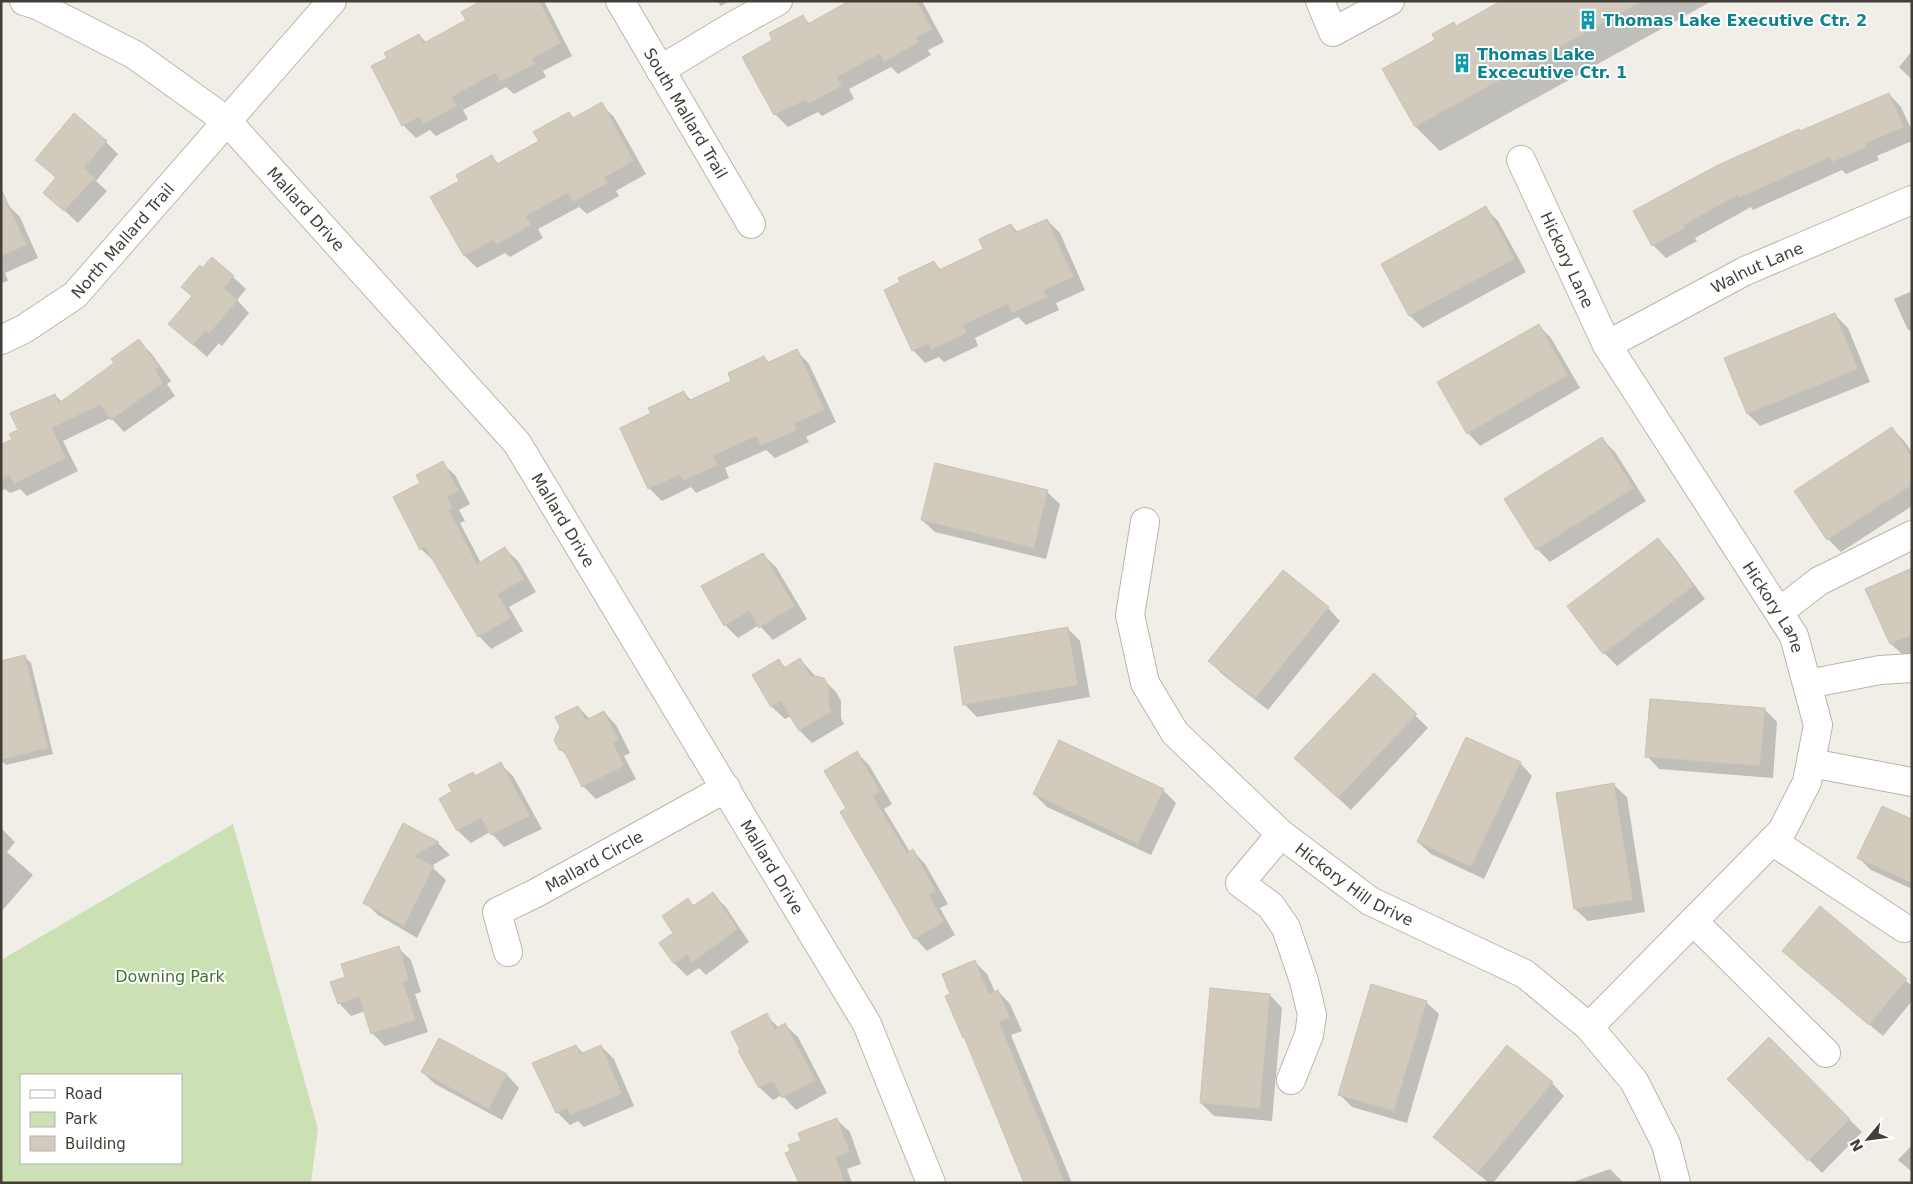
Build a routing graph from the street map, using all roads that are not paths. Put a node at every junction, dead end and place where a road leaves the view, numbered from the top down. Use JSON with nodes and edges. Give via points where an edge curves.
{"nodes":[{"id":1,"x":24,"y":1,"type":"edge"},
{"id":2,"x":332,"y":1,"type":"edge"},
{"id":3,"x":620,"y":1,"type":"edge"},
{"id":4,"x":778,"y":1,"type":"edge"},
{"id":5,"x":1320,"y":1,"type":"edge"},
{"id":6,"x":1390,"y":1,"type":"edge"},
{"id":7,"x":660,"y":70,"type":"junction"},
{"id":8,"x":226,"y":121,"type":"junction"},
{"id":9,"x":1521,"y":160,"type":"dead end"},
{"id":10,"x":1912,"y":200,"type":"edge"},
{"id":11,"x":751,"y":224,"type":"dead end"},
{"id":12,"x":1,"y":340,"type":"edge"},
{"id":13,"x":1607,"y":345,"type":"junction"},
{"id":14,"x":1145,"y":522,"type":"dead end"},
{"id":15,"x":1912,"y":536,"type":"edge"},
{"id":16,"x":1779,"y":612,"type":"junction"},
{"id":17,"x":1912,"y":668,"type":"edge"},
{"id":18,"x":1808,"y":684,"type":"junction"},
{"id":19,"x":1811,"y":763,"type":"junction"},
{"id":20,"x":1912,"y":782,"type":"edge"},
{"id":21,"x":726,"y":788,"type":"junction"},
{"id":22,"x":1281,"y":834,"type":"junction"},
{"id":23,"x":1772,"y":841,"type":"junction"},
{"id":24,"x":1693,"y":921,"type":"junction"},
{"id":25,"x":1904,"y":928,"type":"dead end"},
{"id":26,"x":508,"y":952,"type":"dead end"},
{"id":27,"x":1590,"y":1027,"type":"junction"},
{"id":28,"x":1826,"y":1053,"type":"dead end"},
{"id":29,"x":1291,"y":1080,"type":"dead end"},
{"id":30,"x":931,"y":1183,"type":"edge"},
{"id":31,"x":1676,"y":1183,"type":"edge"}],
"edges":[{"from":1,"to":8,"type":"street","name":"Mallard Drive","via":[[135,55]]},
{"from":2,"to":8,"type":"street"},
{"from":3,"to":7,"type":"street","name":"South Mallard Trail"},
{"from":4,"to":7,"type":"street"},
{"from":5,"to":6,"type":"street","via":[[1332,32]]},
{"from":7,"to":11,"type":"street","name":"South Mallard Trail"},
{"from":8,"to":12,"type":"street","name":"North Mallard Trail","via":[[75,295],[24,329]]},
{"from":8,"to":21,"type":"street","name":"Mallard Drive","via":[[517,443]]},
{"from":9,"to":13,"type":"street","name":"Hickory Lane"},
{"from":10,"to":13,"type":"street","name":"Walnut Lane","via":[[1745,271]]},
{"from":13,"to":16,"type":"street","name":"Hickory Lane"},
{"from":14,"to":22,"type":"street","name":"Hickory Hill Drive","via":[[1130,615],[1145,683],[1175,733]]},
{"from":15,"to":16,"type":"street","via":[[1819,581]]},
{"from":16,"to":18,"type":"street","name":"Hickory Lane","via":[[1794,636]]},
{"from":17,"to":18,"type":"street","via":[[1880,670]]},
{"from":18,"to":19,"type":"street","name":"Hickory Lane","via":[[1818,725]]},
{"from":19,"to":20,"type":"street"},
{"from":19,"to":23,"type":"street","name":"Hickory Lane","via":[[1807,782],[1782,830]]},
{"from":21,"to":26,"type":"street","name":"Mallard Circle","via":[[497,912]]},
{"from":21,"to":30,"type":"street","name":"Mallard Drive","via":[[867,1024]]},
{"from":22,"to":27,"type":"street","name":"Hickory Hill Drive","via":[[1370,901],[1525,974]]},
{"from":22,"to":29,"type":"street","via":[[1240,884],[1271,906],[1286,928],[1304,981],[1312,1015],[1309,1035]]},
{"from":23,"to":24,"type":"street","name":"Hickory Lane"},
{"from":23,"to":25,"type":"street"},
{"from":24,"to":27,"type":"street","name":"Hickory Lane"},
{"from":24,"to":28,"type":"street"},
{"from":27,"to":31,"type":"street","name":"Hickory Hill Drive","via":[[1634,1081],[1666,1144]]}]}
